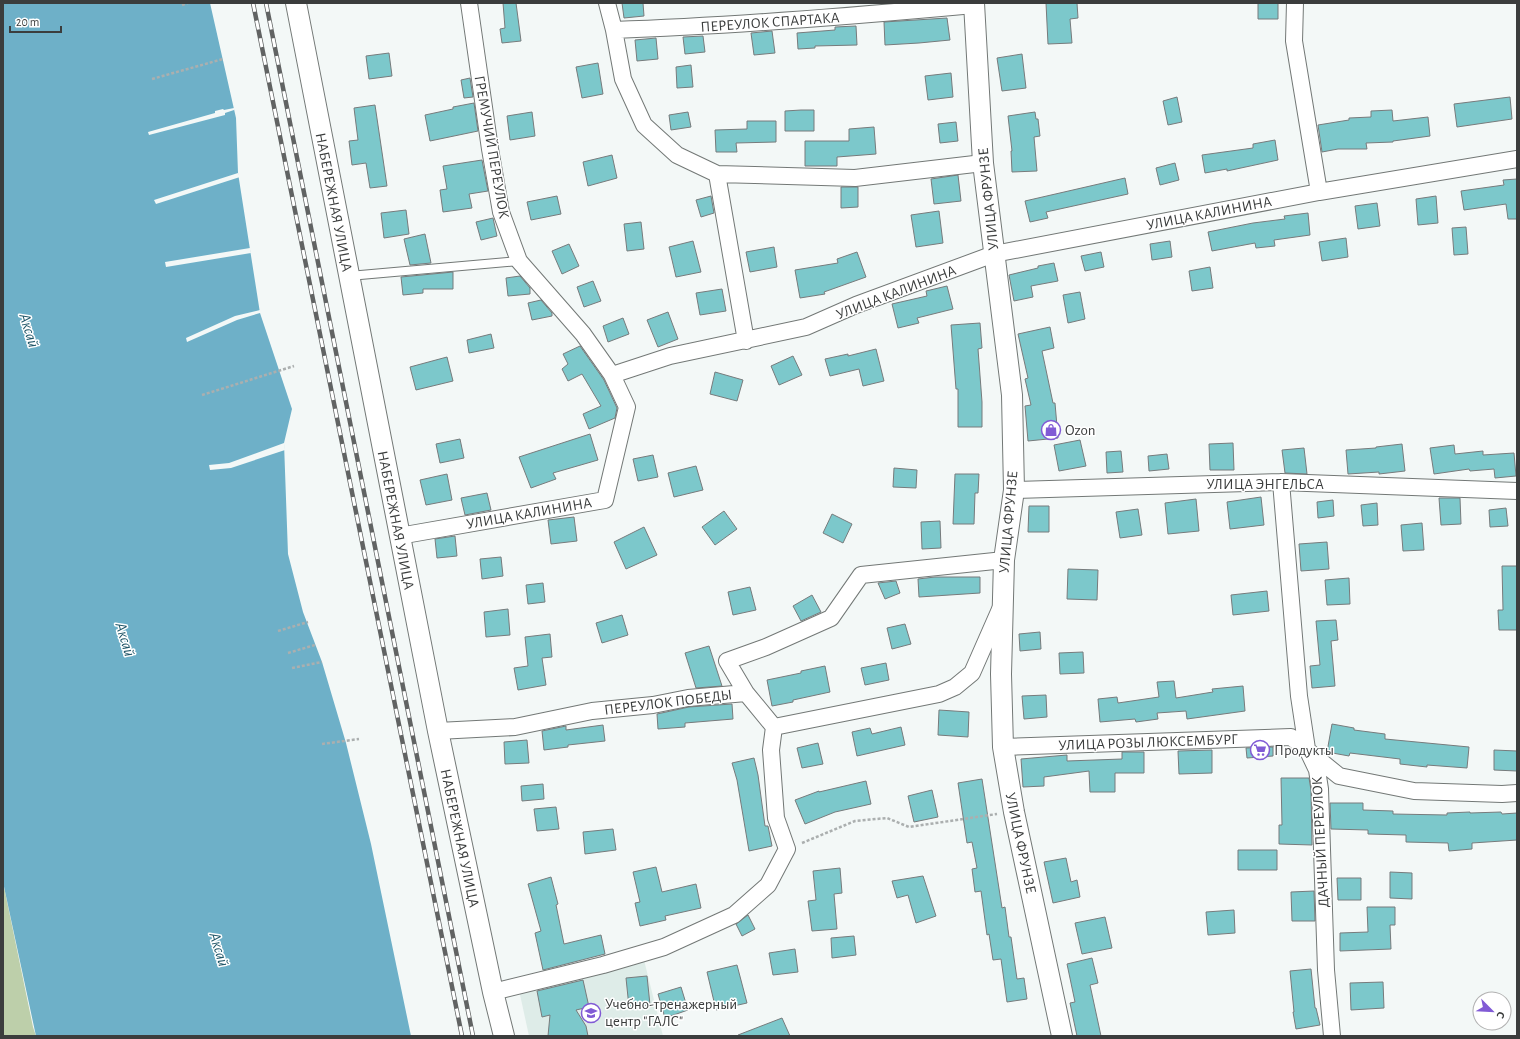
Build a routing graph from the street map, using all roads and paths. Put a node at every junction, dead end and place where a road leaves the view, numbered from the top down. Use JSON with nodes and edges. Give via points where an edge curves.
{"nodes":[{"id":1,"x":188,"y":3,"type":"edge"},
{"id":2,"x":296,"y":3,"type":"edge"},
{"id":3,"x":469,"y":3,"type":"edge"},
{"id":4,"x":607,"y":3,"type":"edge"},
{"id":5,"x":1295,"y":3,"type":"edge"},
{"id":6,"x":974,"y":4,"type":"edge"},
{"id":7,"x":182,"y":5,"type":"dead end"},
{"id":8,"x":614,"y":30,"type":"junction"},
{"id":9,"x":222,"y":59,"type":"dead end"},
{"id":10,"x":152,"y":79,"type":"dead end"},
{"id":11,"x":1517,"y":159,"type":"edge"},
{"id":12,"x":984,"y":163,"type":"junction"},
{"id":13,"x":717,"y":174,"type":"junction"},
{"id":14,"x":1319,"y":192,"type":"junction"},
{"id":15,"x":994,"y":254,"type":"junction"},
{"id":16,"x":519,"y":261,"type":"junction"},
{"id":17,"x":348,"y":276,"type":"junction"},
{"id":18,"x":746,"y":341,"type":"junction"},
{"id":19,"x":294,"y":366,"type":"dead end"},
{"id":20,"x":612,"y":375,"type":"junction"},
{"id":21,"x":202,"y":395,"type":"dead end"},
{"id":22,"x":1281,"y":482,"type":"junction"},
{"id":23,"x":1014,"y":490,"type":"junction"},
{"id":24,"x":1517,"y":491,"type":"edge"},
{"id":25,"x":398,"y":536,"type":"junction"},
{"id":26,"x":1004,"y":560,"type":"junction"},
{"id":27,"x":1003,"y":603,"type":"junction"},
{"id":28,"x":308,"y":622,"type":"dead end"},
{"id":29,"x":278,"y":631,"type":"dead end"},
{"id":30,"x":315,"y":645,"type":"dead end"},
{"id":31,"x":288,"y":653,"type":"dead end"},
{"id":32,"x":322,"y":662,"type":"dead end"},
{"id":33,"x":292,"y":668,"type":"dead end"},
{"id":34,"x":746,"y":693,"type":"junction"},
{"id":35,"x":774,"y":727,"type":"junction"},
{"id":36,"x":438,"y":731,"type":"junction"},
{"id":37,"x":359,"y":739,"type":"dead end"},
{"id":38,"x":322,"y":744,"type":"dead end"},
{"id":39,"x":1003,"y":746,"type":"junction"},
{"id":40,"x":1307,"y":749,"type":"junction"},
{"id":41,"x":1517,"y":792,"type":"edge"},
{"id":42,"x":1014,"y":812,"type":"junction"},
{"id":43,"x":787,"y":849,"type":"junction"},
{"id":44,"x":493,"y":992,"type":"junction"},
{"id":45,"x":504,"y":1036,"type":"edge"},
{"id":46,"x":1062,"y":1036,"type":"edge"},
{"id":47,"x":1332,"y":1036,"type":"edge"}],
"edges":[{"from":1,"to":7,"type":"path"},
{"from":2,"to":17,"type":"street","name":"НАБЕРЕЖНАЯ УЛИЦА"},
{"from":3,"to":16,"type":"street","name":"ГРЕМУЧИЙ ПЕРЕУЛОК","via":[[501,212]]},
{"from":4,"to":8,"type":"street"},
{"from":5,"to":14,"type":"street","via":[[1294,41]]},
{"from":6,"to":8,"type":"street","name":"ПЕРЕУЛОК СПАРТАКА","via":[[793,21]]},
{"from":6,"to":12,"type":"street","name":"УЛИЦА ФРУНЗЕ"},
{"from":8,"to":13,"type":"street","via":[[623,79],[644,125],[677,155]]},
{"from":9,"to":10,"type":"path"},
{"from":11,"to":14,"type":"street","name":"УЛИЦА КАЛИНИНА"},
{"from":12,"to":13,"type":"street","via":[[855,178]]},
{"from":12,"to":15,"type":"street","name":"УЛИЦА ФРУНЗЕ"},
{"from":13,"to":18,"type":"street"},
{"from":14,"to":15,"type":"street","name":"УЛИЦА КАЛИНИНА"},
{"from":15,"to":18,"type":"street","name":"УЛИЦА КАЛИНИНА","via":[[856,305],[806,327]]},
{"from":15,"to":23,"type":"street","name":"УЛИЦА ФРУНЗЕ","via":[[1012,395]]},
{"from":16,"to":17,"type":"lane"},
{"from":16,"to":20,"type":"street","name":"ГРЕМУЧИЙ ПЕРЕУЛОК","via":[[583,334]]},
{"from":17,"to":25,"type":"street","name":"НАБЕРЕЖНАЯ УЛИЦА"},
{"from":18,"to":20,"type":"street","name":"УЛИЦА КАЛИНИНА","via":[[670,356]]},
{"from":19,"to":21,"type":"path"},
{"from":20,"to":25,"type":"street","name":"УЛИЦА КАЛИНИНА","via":[[627,408],[605,500]]},
{"from":22,"to":23,"type":"street","name":"УЛИЦА ЭНГЕЛЬСА"},
{"from":22,"to":24,"type":"street","name":"УЛИЦА ЭНГЕЛЬСА"},
{"from":22,"to":40,"type":"street","name":"ДАЧНЫЙ ПЕРЕУЛОК","via":[[1299,696]]},
{"from":23,"to":26,"type":"street","name":"УЛИЦА ФРУНЗЕ"},
{"from":25,"to":36,"type":"street","name":"НАБЕРЕЖНАЯ УЛИЦА"},
{"from":26,"to":27,"type":"street","name":"УЛИЦА ФРУНЗЕ"},
{"from":26,"to":34,"type":"street","name":"ПЕРЕУЛОК ПОБЕДЫ","via":[[861,575],[831,618],[727,661]]},
{"from":27,"to":35,"type":"street","via":[[972,673],[955,687],[939,694]]},
{"from":27,"to":39,"type":"street","name":"УЛИЦА ФРУНЗЕ"},
{"from":28,"to":29,"type":"path"},
{"from":30,"to":31,"type":"path"},
{"from":32,"to":33,"type":"path"},
{"from":34,"to":35,"type":"street"},
{"from":34,"to":36,"type":"street","name":"ПЕРЕУЛОК ПОБЕДЫ","via":[[592,711],[515,727]]},
{"from":35,"to":43,"type":"street","via":[[771,750],[776,818]]},
{"from":36,"to":44,"type":"street","name":"НАБЕРЕЖНАЯ УЛИЦА"},
{"from":37,"to":38,"type":"path"},
{"from":39,"to":40,"type":"street","name":"УЛИЦА РОЗЫ ЛЮКСЕМБУРГ","via":[[1291,737]]},
{"from":39,"to":42,"type":"street","name":"УЛИЦА ФРУНЗЕ"},
{"from":40,"to":41,"type":"street","name":"УЛИЦА РОЗЫ ЛЮКСЕМБУРГ","via":[[1339,776],[1414,791],[1502,794]]},
{"from":40,"to":47,"type":"street","name":"ДАЧНЫЙ ПЕРЕУЛОК","via":[[1317,770],[1320,789],[1326,970]]},
{"from":42,"to":43,"type":"path","via":[[909,827],[887,818],[855,821]]},
{"from":42,"to":46,"type":"street","name":"УЛИЦА ФРУНЗЕ"},
{"from":43,"to":44,"type":"street","via":[[768,885],[734,915],[664,948]]},
{"from":44,"to":45,"type":"street","name":"НАБЕРЕЖНАЯ УЛИЦА"}]}
